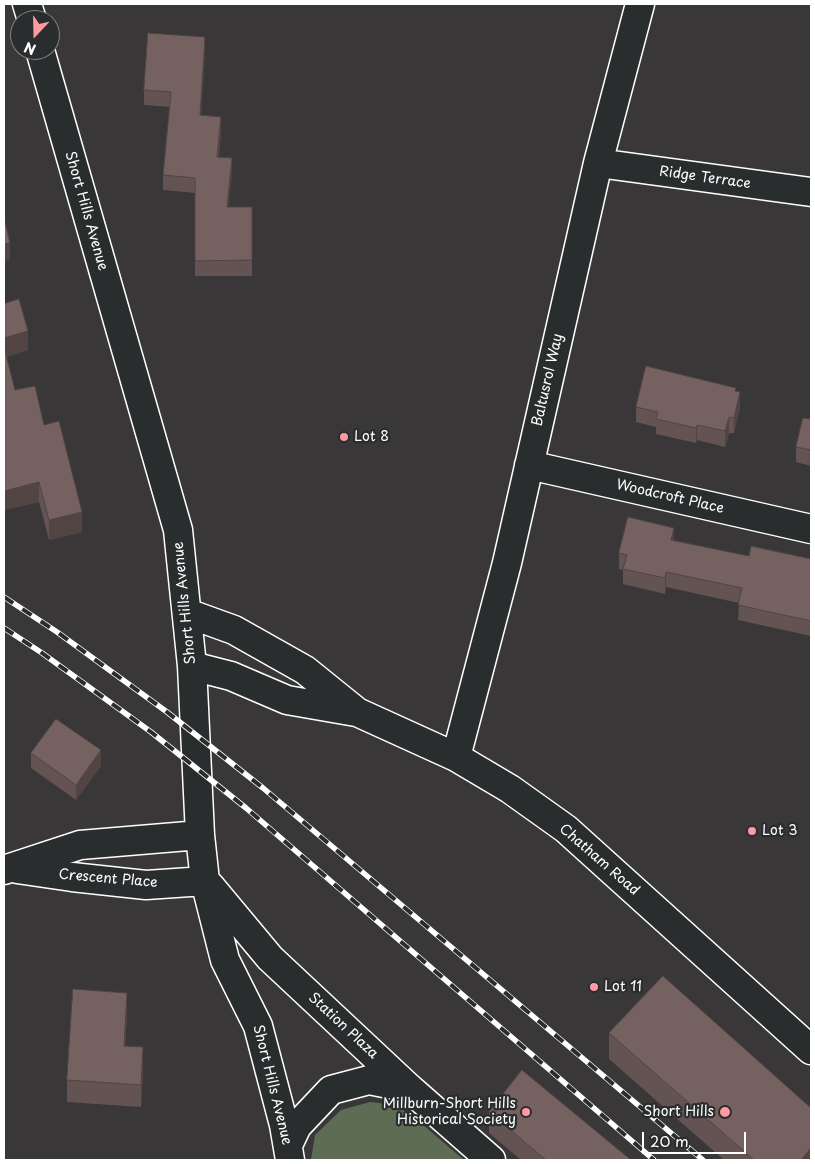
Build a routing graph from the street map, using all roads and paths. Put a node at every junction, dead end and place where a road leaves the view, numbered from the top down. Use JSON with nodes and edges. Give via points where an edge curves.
{"nodes":[{"id":1,"x":640,"y":4,"type":"edge"},
{"id":2,"x":43,"y":60,"type":"edge"},
{"id":3,"x":598,"y":163,"type":"junction"},
{"id":4,"x":811,"y":192,"type":"edge"},
{"id":5,"x":529,"y":465,"type":"junction"},
{"id":6,"x":811,"y":529,"type":"edge"},
{"id":7,"x":187,"y":613,"type":"junction"},
{"id":8,"x":192,"y":666,"type":"junction"},
{"id":9,"x":357,"y":712,"type":"junction"},
{"id":10,"x":456,"y":757,"type":"junction"},
{"id":11,"x":200,"y":836,"type":"junction"},
{"id":12,"x":7,"y":869,"type":"edge"},
{"id":13,"x":205,"y":881,"type":"junction"},
{"id":14,"x":811,"y":1050,"type":"edge"},
{"id":15,"x":409,"y":1088,"type":"junction"},
{"id":16,"x":289,"y":1152,"type":"edge"},
{"id":17,"x":491,"y":1160,"type":"edge"}],
"edges":[{"from":1,"to":3,"type":"street","name":"Baltusrol Way"},
{"from":2,"to":7,"type":"street","name":"Short Hills Avenue","via":[[178,530]]},
{"from":3,"to":4,"type":"street","name":"Ridge Terrace"},
{"from":3,"to":5,"type":"street","name":"Baltusrol Way"},
{"from":5,"to":6,"type":"street","name":"Woodcroft Place"},
{"from":5,"to":10,"type":"street","name":"Baltusrol Way"},
{"from":7,"to":8,"type":"street","name":"Short Hills Avenue"},
{"from":7,"to":9,"type":"street","name":"Chatham Road","via":[[234,630],[305,670]]},
{"from":8,"to":9,"type":"street","name":"Chatham Road","via":[[230,676],[287,700]]},
{"from":8,"to":11,"type":"street","name":"Short Hills Avenue"},
{"from":9,"to":10,"type":"street","name":"Chatham Road"},
{"from":10,"to":14,"type":"street","name":"Chatham Road","via":[[510,788],[566,829]]},
{"from":11,"to":12,"type":"street","name":"Crescent Place","via":[[80,845]]},
{"from":11,"to":13,"type":"street","name":"Short Hills Avenue"},
{"from":12,"to":13,"type":"street","name":"Crescent Place","via":[[146,884]]},
{"from":13,"to":15,"type":"street","name":"Station Plaza","via":[[270,958]]},
{"from":13,"to":16,"type":"street","name":"Short Hills Avenue","via":[[225,960],[258,1026]]},
{"from":15,"to":16,"type":"street","via":[[369,1080],[331,1090],[298,1126]]},
{"from":15,"to":17,"type":"street","name":"Station Plaza"}]}
